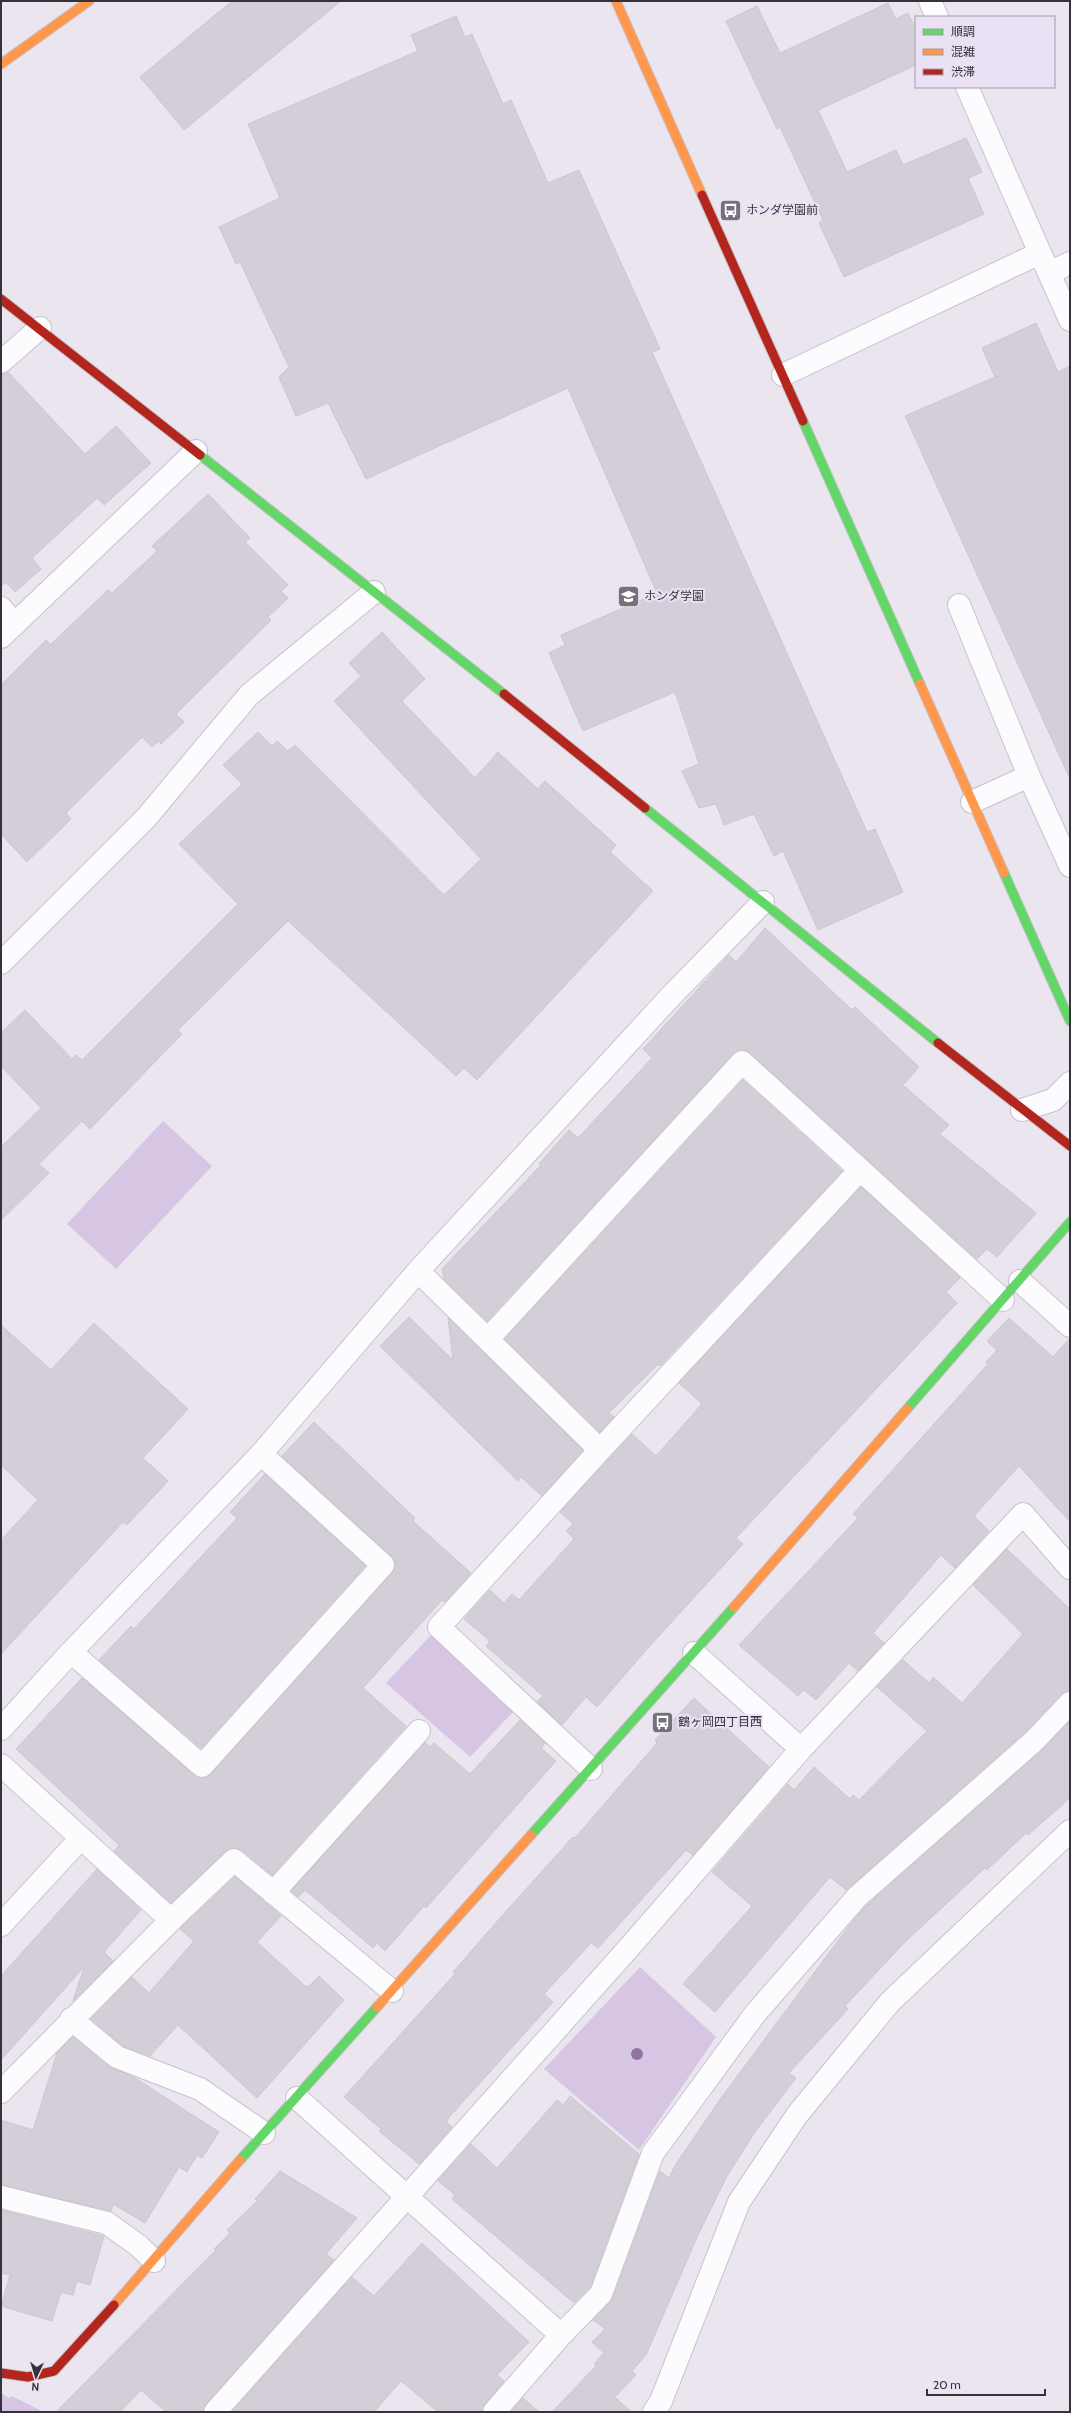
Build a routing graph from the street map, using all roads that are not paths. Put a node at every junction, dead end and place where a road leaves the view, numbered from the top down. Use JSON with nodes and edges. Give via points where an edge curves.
{"nodes":[{"id":1,"x":89,"y":1,"type":"edge"},
{"id":2,"x":616,"y":1,"type":"edge"},
{"id":3,"x":930,"y":1,"type":"edge"},
{"id":4,"x":937,"y":16,"type":"edge"},
{"id":5,"x":1,"y":64,"type":"edge"},
{"id":6,"x":967,"y":88,"type":"edge"},
{"id":7,"x":1040,"y":253,"type":"junction"},
{"id":8,"x":1070,"y":263,"type":"edge"},
{"id":9,"x":1049,"y":273,"type":"junction"},
{"id":10,"x":1,"y":299,"type":"edge"},
{"id":11,"x":1070,"y":320,"type":"edge"},
{"id":12,"x":40,"y":328,"type":"junction"},
{"id":13,"x":1,"y":362,"type":"edge"},
{"id":14,"x":783,"y":375,"type":"junction"},
{"id":15,"x":196,"y":451,"type":"junction"},
{"id":16,"x":374,"y":592,"type":"junction"},
{"id":17,"x":959,"y":605,"type":"dead end"},
{"id":18,"x":1,"y":608,"type":"edge"},
{"id":19,"x":8,"y":630,"type":"edge"},
{"id":20,"x":1028,"y":776,"type":"junction"},
{"id":21,"x":972,"y":802,"type":"junction"},
{"id":22,"x":1070,"y":866,"type":"edge"},
{"id":23,"x":763,"y":902,"type":"junction"},
{"id":24,"x":1,"y":963,"type":"edge"},
{"id":25,"x":1070,"y":1021,"type":"edge"},
{"id":26,"x":1070,"y":1083,"type":"edge"},
{"id":27,"x":1022,"y":1110,"type":"junction"},
{"id":28,"x":1070,"y":1146,"type":"edge"},
{"id":29,"x":860,"y":1170,"type":"junction"},
{"id":30,"x":1070,"y":1222,"type":"edge"},
{"id":31,"x":418,"y":1271,"type":"junction"},
{"id":32,"x":1020,"y":1281,"type":"junction"},
{"id":33,"x":1003,"y":1300,"type":"junction"},
{"id":34,"x":1070,"y":1326,"type":"edge"},
{"id":35,"x":488,"y":1339,"type":"junction"},
{"id":36,"x":600,"y":1450,"type":"junction"},
{"id":37,"x":261,"y":1454,"type":"junction"},
{"id":38,"x":1070,"y":1568,"type":"edge"},
{"id":39,"x":71,"y":1652,"type":"junction"},
{"id":40,"x":694,"y":1653,"type":"junction"},
{"id":41,"x":1070,"y":1703,"type":"edge"},
{"id":42,"x":1,"y":1729,"type":"edge"},
{"id":43,"x":419,"y":1731,"type":"dead end"},
{"id":44,"x":801,"y":1749,"type":"junction"},
{"id":45,"x":1,"y":1765,"type":"edge"},
{"id":46,"x":591,"y":1769,"type":"junction"},
{"id":47,"x":1070,"y":1831,"type":"edge"},
{"id":48,"x":81,"y":1838,"type":"junction"},
{"id":49,"x":273,"y":1893,"type":"junction"},
{"id":50,"x":171,"y":1920,"type":"junction"},
{"id":51,"x":1,"y":1925,"type":"edge"},
{"id":52,"x":392,"y":1991,"type":"junction"},
{"id":53,"x":71,"y":2019,"type":"junction"},
{"id":54,"x":1,"y":2092,"type":"edge"},
{"id":55,"x":297,"y":2098,"type":"junction"},
{"id":56,"x":264,"y":2133,"type":"junction"},
{"id":57,"x":406,"y":2196,"type":"junction"},
{"id":58,"x":1,"y":2197,"type":"edge"},
{"id":59,"x":154,"y":2261,"type":"junction"},
{"id":60,"x":561,"y":2335,"type":"junction"},
{"id":61,"x":1,"y":2373,"type":"edge"},
{"id":62,"x":215,"y":2412,"type":"edge"},
{"id":63,"x":494,"y":2412,"type":"edge"},
{"id":64,"x":654,"y":2412,"type":"edge"}],
"edges":[{"from":1,"to":5,"type":"street"},
{"from":2,"to":14,"type":"street"},
{"from":3,"to":4,"type":"street"},
{"from":6,"to":7,"type":"street"},
{"from":7,"to":9,"type":"street"},
{"from":7,"to":14,"type":"street"},
{"from":8,"to":9,"type":"street"},
{"from":9,"to":11,"type":"street"},
{"from":10,"to":12,"type":"street"},
{"from":12,"to":13,"type":"street"},
{"from":12,"to":15,"type":"street"},
{"from":14,"to":21,"type":"street"},
{"from":15,"to":16,"type":"street"},
{"from":15,"to":19,"type":"street"},
{"from":16,"to":23,"type":"street"},
{"from":16,"to":24,"type":"street","via":[[249,696],[146,818]]},
{"from":17,"to":20,"type":"street"},
{"from":18,"to":19,"type":"street"},
{"from":20,"to":21,"type":"street"},
{"from":20,"to":22,"type":"street"},
{"from":21,"to":25,"type":"street"},
{"from":23,"to":27,"type":"street"},
{"from":23,"to":31,"type":"street","via":[[670,996]]},
{"from":26,"to":27,"type":"street","via":[[1053,1100]]},
{"from":27,"to":28,"type":"street"},
{"from":29,"to":33,"type":"street"},
{"from":29,"to":35,"type":"street","via":[[742,1062]]},
{"from":29,"to":36,"type":"street"},
{"from":30,"to":32,"type":"street"},
{"from":31,"to":35,"type":"street"},
{"from":31,"to":37,"type":"street"},
{"from":32,"to":33,"type":"street"},
{"from":32,"to":34,"type":"street"},
{"from":33,"to":40,"type":"street"},
{"from":35,"to":36,"type":"street"},
{"from":36,"to":46,"type":"street","via":[[439,1627]]},
{"from":37,"to":39,"type":"street"},
{"from":37,"to":39,"type":"street","via":[[383,1565],[202,1766]]},
{"from":38,"to":44,"type":"street","via":[[1023,1514]]},
{"from":39,"to":42,"type":"street"},
{"from":40,"to":44,"type":"street"},
{"from":40,"to":46,"type":"street"},
{"from":41,"to":60,"type":"street","via":[[1034,1741],[857,1897],[755,2014],[653,2153],[601,2294]]},
{"from":43,"to":49,"type":"street"},
{"from":44,"to":57,"type":"street","via":[[634,1942]]},
{"from":45,"to":48,"type":"street"},
{"from":46,"to":52,"type":"street"},
{"from":47,"to":64,"type":"street","via":[[890,2002],[798,2115],[739,2202],[661,2401]]},
{"from":48,"to":50,"type":"street"},
{"from":48,"to":51,"type":"street"},
{"from":49,"to":50,"type":"street","via":[[234,1860]]},
{"from":49,"to":52,"type":"street"},
{"from":50,"to":53,"type":"street"},
{"from":52,"to":55,"type":"street"},
{"from":53,"to":54,"type":"street"},
{"from":53,"to":56,"type":"street","via":[[117,2057],[200,2089]]},
{"from":55,"to":56,"type":"street"},
{"from":55,"to":57,"type":"street"},
{"from":56,"to":59,"type":"street"},
{"from":57,"to":60,"type":"street"},
{"from":57,"to":62,"type":"street"},
{"from":58,"to":59,"type":"street","via":[[107,2223],[140,2246]]},
{"from":59,"to":61,"type":"street","via":[[54,2371],[41,2377],[26,2378]]},
{"from":60,"to":63,"type":"street"}]}
